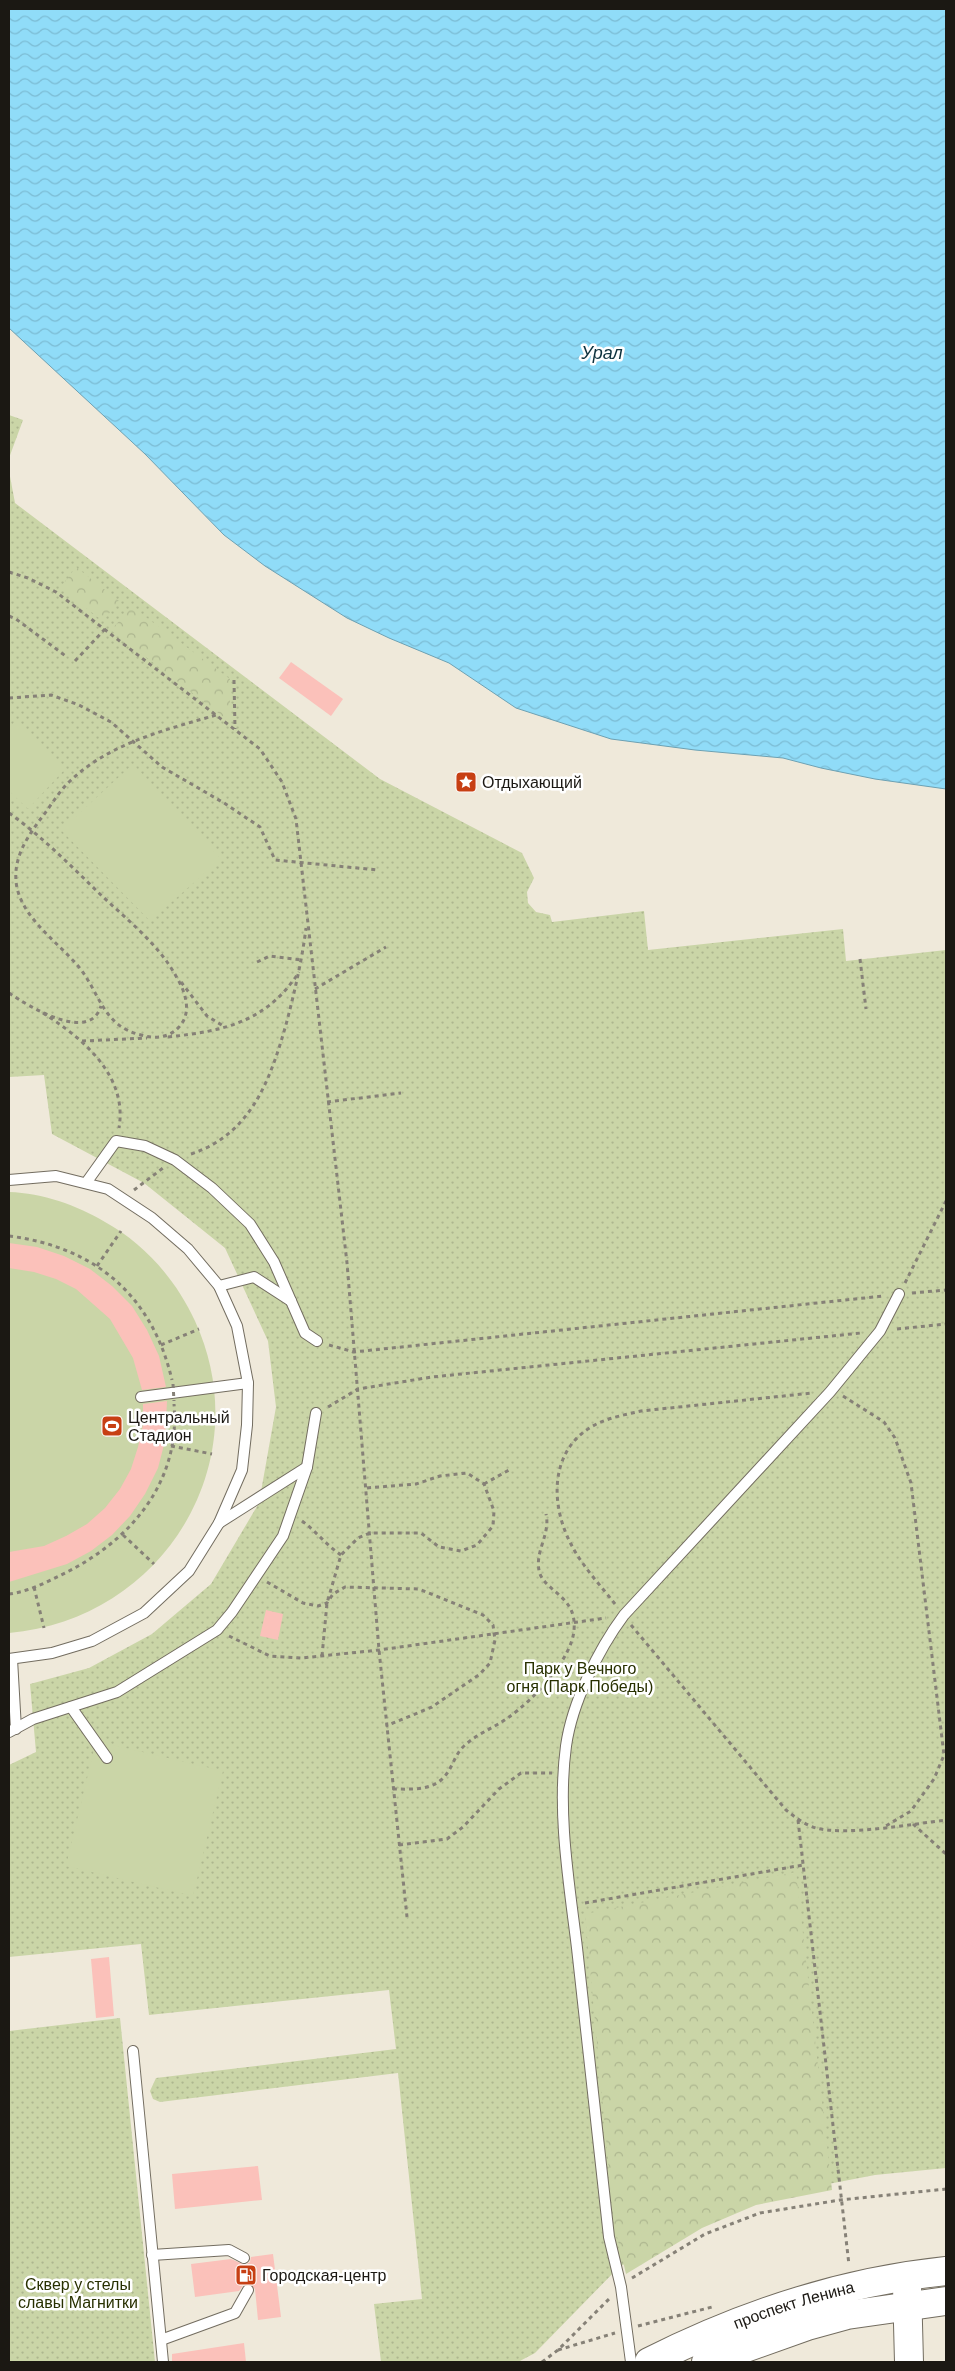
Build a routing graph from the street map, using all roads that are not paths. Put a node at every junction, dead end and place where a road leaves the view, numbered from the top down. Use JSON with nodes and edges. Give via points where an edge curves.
{"nodes":[{"id":1,"x":9,"y":1180,"type":"edge"},
{"id":2,"x":86,"y":1183,"type":"junction"},
{"id":3,"x":219,"y":1286,"type":"junction"},
{"id":4,"x":899,"y":1294,"type":"road end"},
{"id":5,"x":292,"y":1302,"type":"junction"},
{"id":6,"x":318,"y":1341,"type":"road end"},
{"id":7,"x":248,"y":1384,"type":"junction"},
{"id":8,"x":141,"y":1396,"type":"dead end"},
{"id":9,"x":316,"y":1413,"type":"road end"},
{"id":10,"x":307,"y":1467,"type":"junction"},
{"id":11,"x":219,"y":1523,"type":"junction"},
{"id":12,"x":10,"y":1659,"type":"edge"},
{"id":13,"x":71,"y":1707,"type":"junction"},
{"id":14,"x":12,"y":1730,"type":"edge"},
{"id":15,"x":107,"y":1758,"type":"dead end"},
{"id":16,"x":133,"y":2051,"type":"dead end"},
{"id":17,"x":152,"y":2255,"type":"junction"},
{"id":18,"x":244,"y":2258,"type":"dead end"},
{"id":19,"x":946,"y":2271,"type":"edge"},
{"id":20,"x":907,"y":2275,"type":"junction"},
{"id":21,"x":248,"y":2290,"type":"dead end"},
{"id":22,"x":946,"y":2301,"type":"edge"},
{"id":23,"x":907,"y":2305,"type":"junction"},
{"id":24,"x":161,"y":2340,"type":"junction"},
{"id":25,"x":163,"y":2362,"type":"edge"},
{"id":26,"x":631,"y":2362,"type":"edge"},
{"id":27,"x":649,"y":2362,"type":"edge"},
{"id":28,"x":706,"y":2362,"type":"edge"},
{"id":29,"x":910,"y":2362,"type":"edge"}],
"edges":[{"from":1,"to":2,"type":"lane","via":[[56,1176]]},
{"from":2,"to":3,"type":"lane","via":[[108,1189],[152,1218],[188,1249]]},
{"from":2,"to":5,"type":"lane","via":[[116,1141],[145,1146],[175,1160],[212,1188],[250,1224],[274,1262]]},
{"from":3,"to":5,"type":"lane","via":[[254,1277]]},
{"from":3,"to":7,"type":"lane","via":[[237,1326]]},
{"from":4,"to":26,"type":"lane","via":[[880,1331],[830,1392],[612,1631],[579,1697],[566,1744],[564,1832],[609,2237],[621,2287]]},
{"from":5,"to":6,"type":"lane","via":[[305,1334]]},
{"from":7,"to":8,"type":"lane"},
{"from":7,"to":11,"type":"lane","via":[[242,1470]]},
{"from":9,"to":10,"type":"lane"},
{"from":10,"to":11,"type":"lane"},
{"from":10,"to":13,"type":"lane","via":[[283,1536],[217,1630],[118,1692]]},
{"from":11,"to":12,"type":"lane","via":[[189,1571],[144,1613],[92,1641],[52,1653]]},
{"from":12,"to":14,"type":"lane"},
{"from":13,"to":14,"type":"lane","via":[[33,1718]]},
{"from":13,"to":15,"type":"lane"},
{"from":16,"to":17,"type":"lane"},
{"from":17,"to":18,"type":"lane","via":[[229,2250]]},
{"from":17,"to":24,"type":"lane"},
{"from":19,"to":20,"type":"main road","name":"проспект Ленина"},
{"from":20,"to":23,"type":"main road"},
{"from":20,"to":27,"type":"main road","name":"проспект Ленина","via":[[841,2288],[741,2320]]},
{"from":21,"to":24,"type":"lane","via":[[235,2313]]},
{"from":22,"to":23,"type":"main road","name":"проспект Ленина"},
{"from":23,"to":28,"type":"main road","name":"проспект Ленина","via":[[806,2326]]},
{"from":23,"to":29,"type":"main road"},
{"from":24,"to":25,"type":"lane"}]}
